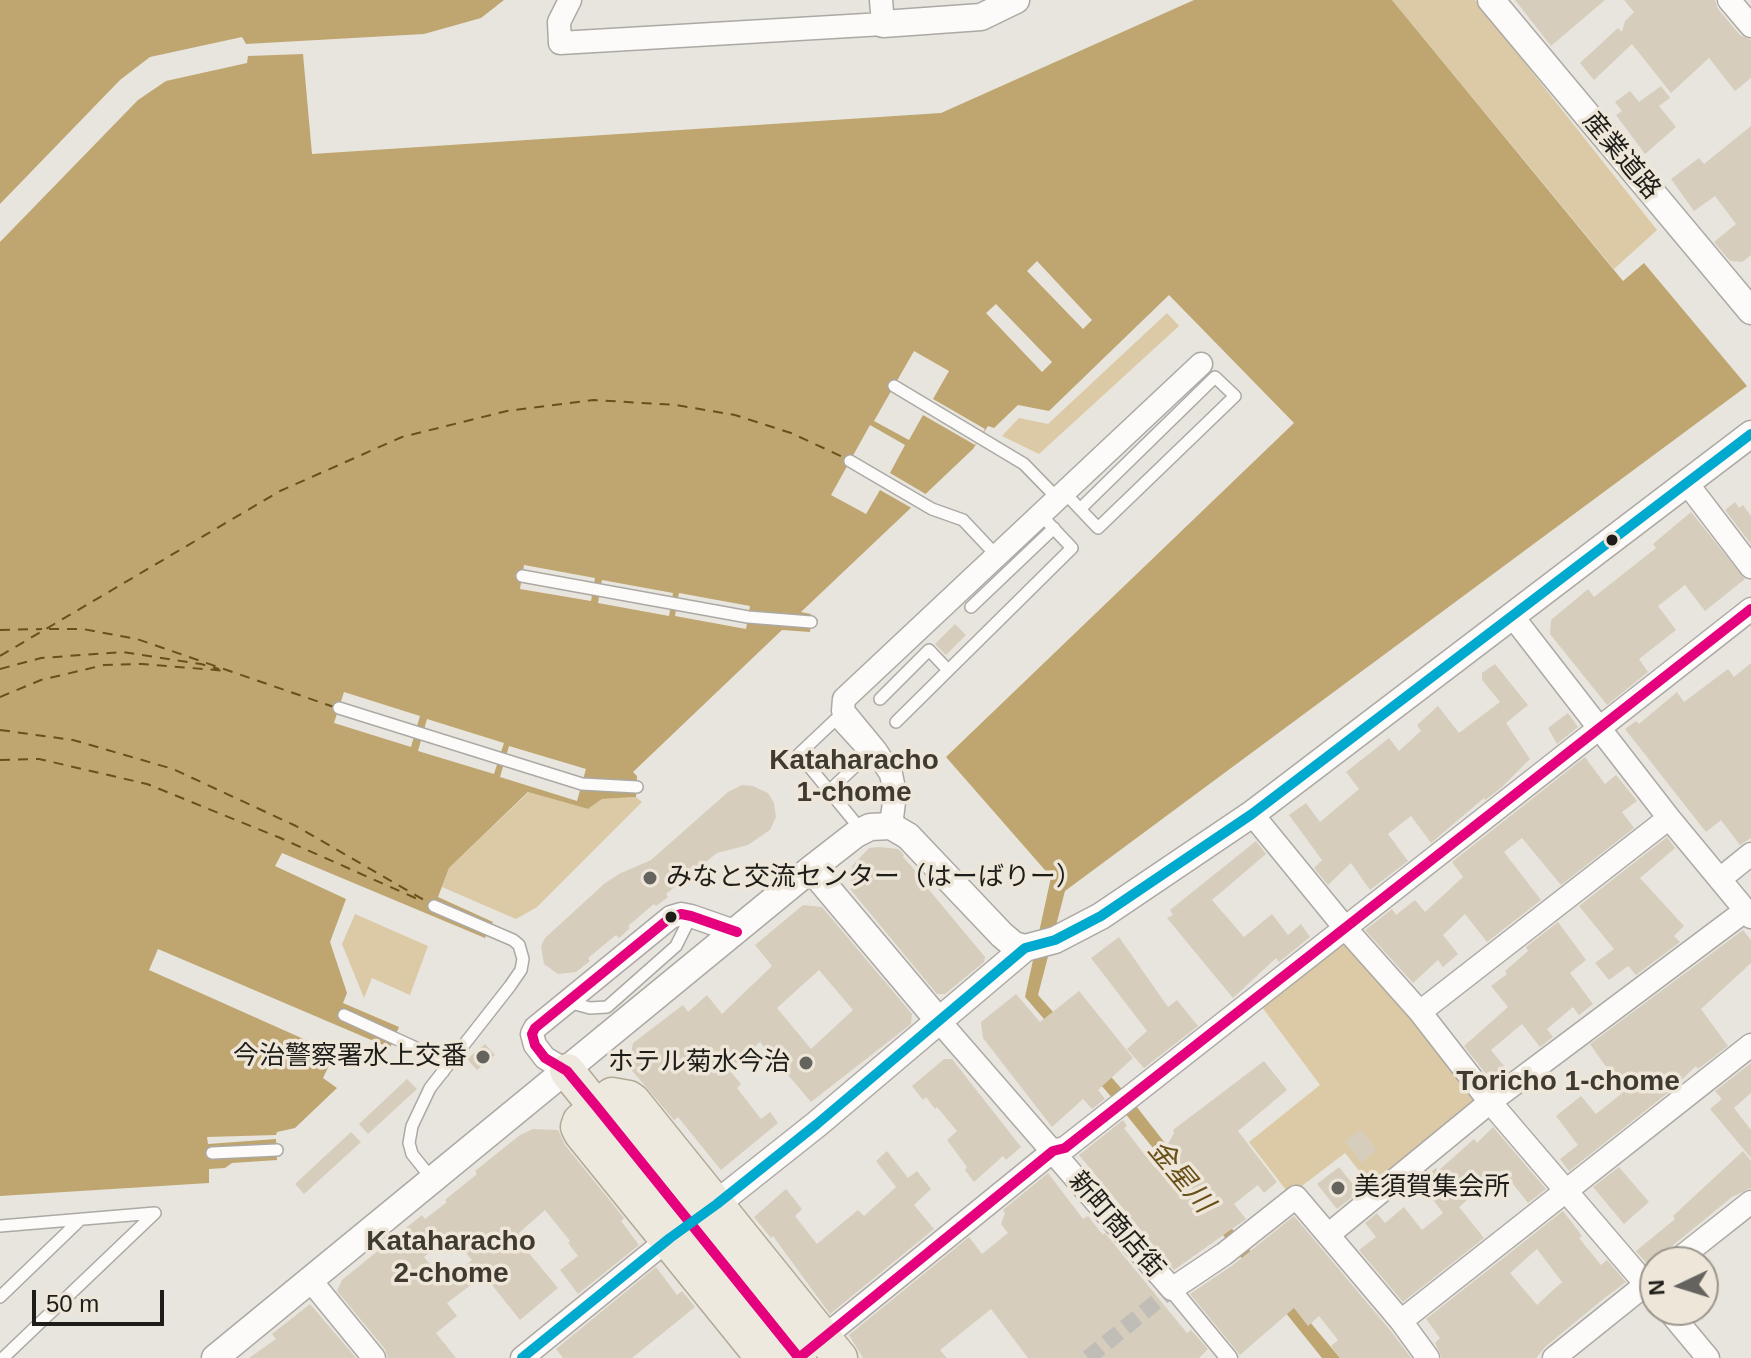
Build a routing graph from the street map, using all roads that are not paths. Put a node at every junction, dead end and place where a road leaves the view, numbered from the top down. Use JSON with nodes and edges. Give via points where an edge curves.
{"nodes":[{"id":1,"x":570,"y":0,"type":"edge"},
{"id":2,"x":1016,"y":0,"type":"edge"},
{"id":3,"x":1491,"y":0,"type":"edge"},
{"id":4,"x":1729,"y":0,"type":"edge"},
{"id":5,"x":882,"y":12,"type":"edge"},
{"id":6,"x":1751,"y":26,"type":"edge"},
{"id":7,"x":1746,"y":295,"type":"edge"},
{"id":8,"x":1201,"y":364,"type":"dead end"},
{"id":9,"x":894,"y":386,"type":"dead end"},
{"id":10,"x":1751,"y":434,"type":"edge"},
{"id":11,"x":850,"y":461,"type":"dead end"},
{"id":12,"x":1686,"y":482,"type":"junction"},
{"id":13,"x":1061,"y":495,"type":"junction"},
{"id":14,"x":1080,"y":509,"type":"junction"},
{"id":15,"x":1047,"y":521,"type":"junction"},
{"id":16,"x":996,"y":555,"type":"junction"},
{"id":17,"x":1751,"y":567,"type":"edge"},
{"id":18,"x":522,"y":576,"type":"dead end"},
{"id":19,"x":971,"y":607,"type":"dead end"},
{"id":20,"x":1751,"y":609,"type":"edge"},
{"id":21,"x":1513,"y":617,"type":"junction"},
{"id":22,"x":811,"y":622,"type":"dead end"},
{"id":23,"x":948,"y":670,"type":"junction"},
{"id":24,"x":880,"y":699,"type":"dead end"},
{"id":25,"x":339,"y":708,"type":"dead end"},
{"id":26,"x":896,"y":722,"type":"dead end"},
{"id":27,"x":1600,"y":728,"type":"junction"},
{"id":28,"x":637,"y":787,"type":"dead end"},
{"id":29,"x":829,"y":791,"type":"junction"},
{"id":30,"x":1252,"y":814,"type":"junction"},
{"id":31,"x":1669,"y":818,"type":"junction"},
{"id":32,"x":891,"y":826,"type":"junction"},
{"id":33,"x":862,"y":831,"type":"junction"},
{"id":34,"x":1751,"y":854,"type":"edge"},
{"id":35,"x":811,"y":869,"type":"junction"},
{"id":36,"x":1720,"y":879,"type":"junction"},
{"id":37,"x":434,"y":906,"type":"dead end"},
{"id":38,"x":1748,"y":913,"type":"edge"},
{"id":39,"x":1346,"y":929,"type":"junction"},
{"id":40,"x":737,"y":932,"type":"junction"},
{"id":41,"x":1025,"y":948,"type":"junction"},
{"id":42,"x":1420,"y":1012,"type":"junction"},
{"id":43,"x":344,"y":1015,"type":"dead end"},
{"id":44,"x":939,"y":1021,"type":"junction"},
{"id":45,"x":1751,"y":1045,"type":"edge"},
{"id":46,"x":567,"y":1071,"type":"junction"},
{"id":47,"x":443,"y":1072,"type":"junction"},
{"id":48,"x":1490,"y":1102,"type":"junction"},
{"id":49,"x":596,"y":1106,"type":"junction"},
{"id":50,"x":277,"y":1150,"type":"dead end"},
{"id":51,"x":1053,"y":1151,"type":"junction"},
{"id":52,"x":212,"y":1153,"type":"dead end"},
{"id":53,"x":433,"y":1180,"type":"junction"},
{"id":54,"x":1565,"y":1191,"type":"junction"},
{"id":55,"x":1751,"y":1202,"type":"edge"},
{"id":56,"x":81,"y":1219,"type":"junction"},
{"id":57,"x":692,"y":1222,"type":"junction"},
{"id":58,"x":2,"y":1228,"type":"edge"},
{"id":59,"x":1328,"y":1235,"type":"junction"},
{"id":60,"x":1695,"y":1246,"type":"edge"},
{"id":61,"x":1639,"y":1272,"type":"edge"},
{"id":62,"x":311,"y":1281,"type":"junction"},
{"id":63,"x":1172,"y":1289,"type":"junction"},
{"id":64,"x":1639,"y":1296,"type":"edge"},
{"id":65,"x":0,"y":1297,"type":"edge"},
{"id":66,"x":1401,"y":1321,"type":"junction"},
{"id":67,"x":1681,"y":1326,"type":"edge"},
{"id":68,"x":821,"y":1351,"type":"edge"},
{"id":69,"x":1415,"y":1354,"type":"edge"},
{"id":70,"x":3,"y":1358,"type":"edge"},
{"id":71,"x":215,"y":1358,"type":"edge"},
{"id":72,"x":374,"y":1358,"type":"edge"},
{"id":73,"x":522,"y":1358,"type":"edge"},
{"id":74,"x":763,"y":1358,"type":"edge"},
{"id":75,"x":1229,"y":1358,"type":"edge"},
{"id":76,"x":1554,"y":1358,"type":"edge"},
{"id":77,"x":1708,"y":1358,"type":"edge"}],
"edges":[{"from":1,"to":5,"type":"street","via":[[559,22],[560,43]]},
{"from":2,"to":5,"type":"street","via":[[981,17]]},
{"from":3,"to":7,"type":"street","name":"産業道路"},
{"from":4,"to":6,"type":"street"},
{"from":8,"to":13,"type":"street"},
{"from":9,"to":13,"type":"lane","via":[[1024,464]]},
{"from":10,"to":12,"type":"street"},
{"from":11,"to":16,"type":"lane","via":[[932,509],[963,520]]},
{"from":12,"to":17,"type":"street"},
{"from":12,"to":21,"type":"street"},
{"from":13,"to":14,"type":"lane"},
{"from":13,"to":15,"type":"street"},
{"from":14,"to":14,"type":"lane","via":[[1215,377],[1235,396],[1098,528]]},
{"from":15,"to":16,"type":"street"},
{"from":15,"to":19,"type":"lane"},
{"from":15,"to":23,"type":"lane","via":[[1072,548]]},
{"from":16,"to":32,"type":"street","via":[[844,699],[843,711],[891,774]]},
{"from":18,"to":22,"type":"lane","via":[[748,617]]},
{"from":20,"to":27,"type":"street"},
{"from":21,"to":27,"type":"street"},
{"from":21,"to":30,"type":"street"},
{"from":23,"to":24,"type":"lane","via":[[929,650]]},
{"from":23,"to":26,"type":"lane"},
{"from":25,"to":28,"type":"lane","via":[[582,784]]},
{"from":27,"to":31,"type":"street"},
{"from":27,"to":39,"type":"street"},
{"from":29,"to":29,"type":"lane","via":[[799,754],[835,720],[867,755]]},
{"from":29,"to":33,"type":"lane"},
{"from":30,"to":39,"type":"street"},
{"from":30,"to":41,"type":"street","via":[[1101,916],[1055,940]]},
{"from":31,"to":36,"type":"street"},
{"from":31,"to":42,"type":"street"},
{"from":32,"to":33,"type":"street"},
{"from":32,"to":41,"type":"street","via":[[917,845],[1002,935]]},
{"from":33,"to":35,"type":"street"},
{"from":34,"to":36,"type":"street"},
{"from":35,"to":40,"type":"street"},
{"from":35,"to":44,"type":"street","name":"新町商店街"},
{"from":36,"to":38,"type":"street"},
{"from":37,"to":47,"type":"lane","via":[[489,929],[523,952],[521,970]]},
{"from":38,"to":48,"type":"street"},
{"from":39,"to":42,"type":"street"},
{"from":39,"to":51,"type":"street","via":[[1065,1148]]},
{"from":40,"to":46,"type":"street"},
{"from":40,"to":46,"type":"street","via":[[691,916],[671,917],[535,1028],[535,1045]]},
{"from":41,"to":44,"type":"street"},
{"from":42,"to":48,"type":"street"},
{"from":43,"to":47,"type":"lane","via":[[438,1058]]},
{"from":44,"to":51,"type":"street","name":"新町商店街"},
{"from":44,"to":57,"type":"street"},
{"from":45,"to":54,"type":"street"},
{"from":46,"to":49,"type":"main road"},
{"from":46,"to":53,"type":"street"},
{"from":47,"to":53,"type":"lane","via":[[420,1107],[409,1143]]},
{"from":48,"to":54,"type":"street"},
{"from":48,"to":59,"type":"street"},
{"from":49,"to":57,"type":"main road","via":[[612,1095],[629,1098]]},
{"from":49,"to":57,"type":"main road","via":[[580,1121],[581,1133]]},
{"from":50,"to":52,"type":"lane"},
{"from":51,"to":63,"type":"street","name":"新町商店街"},
{"from":51,"to":68,"type":"street"},
{"from":53,"to":62,"type":"street"},
{"from":54,"to":61,"type":"street"},
{"from":54,"to":66,"type":"street"},
{"from":55,"to":60,"type":"street"},
{"from":56,"to":58,"type":"lane"},
{"from":56,"to":65,"type":"lane"},
{"from":56,"to":70,"type":"lane","via":[[155,1213]]},
{"from":57,"to":68,"type":"main road"},
{"from":57,"to":73,"type":"street"},
{"from":57,"to":74,"type":"main road"},
{"from":59,"to":63,"type":"street","via":[[1296,1197]]},
{"from":59,"to":66,"type":"street"},
{"from":62,"to":71,"type":"street"},
{"from":62,"to":72,"type":"street"},
{"from":63,"to":75,"type":"street"},
{"from":64,"to":76,"type":"street"},
{"from":66,"to":69,"type":"street"},
{"from":67,"to":77,"type":"street"}]}
